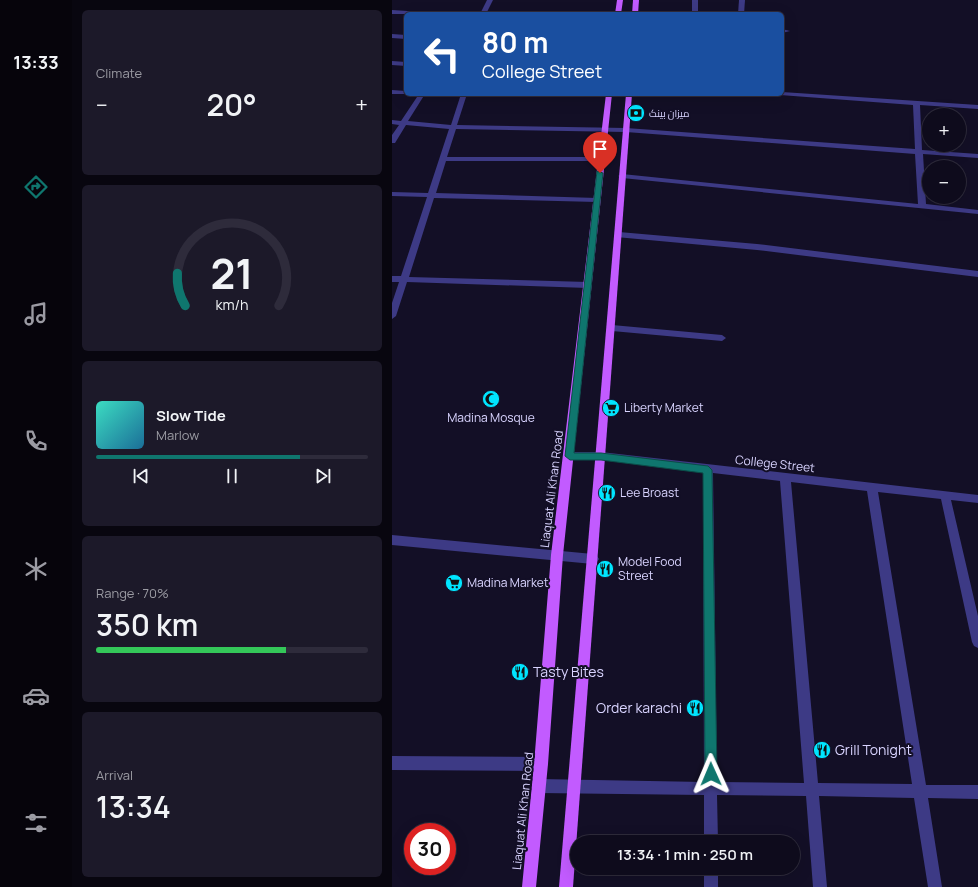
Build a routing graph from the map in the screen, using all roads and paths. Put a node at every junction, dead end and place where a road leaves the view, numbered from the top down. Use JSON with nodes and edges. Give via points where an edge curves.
{"nodes":[{"id":1,"x":490,"y":0,"type":"edge"},
{"id":2,"x":620,"y":0,"type":"edge"},
{"id":3,"x":636,"y":0,"type":"edge"},
{"id":4,"x":695,"y":0,"type":"edge"},
{"id":5,"x":742,"y":0,"type":"edge"},
{"id":6,"x":392,"y":12,"type":"edge"},
{"id":7,"x":484,"y":12,"type":"edge"},
{"id":8,"x":618,"y":12,"type":"edge"},
{"id":9,"x":635,"y":12,"type":"edge"},
{"id":10,"x":695,"y":12,"type":"edge"},
{"id":11,"x":741,"y":12,"type":"edge"},
{"id":12,"x":404,"y":13,"type":"edge"},
{"id":13,"x":392,"y":36,"type":"edge"},
{"id":14,"x":404,"y":37,"type":"edge"},
{"id":15,"x":392,"y":63,"type":"edge"},
{"id":16,"x":404,"y":64,"type":"edge"},
{"id":17,"x":392,"y":92,"type":"edge"},
{"id":18,"x":404,"y":93,"type":"edge"},
{"id":19,"x":784,"y":94,"type":"edge"},
{"id":20,"x":421,"y":96,"type":"edge"},
{"id":21,"x":463,"y":96,"type":"edge"},
{"id":22,"x":609,"y":96,"type":"edge"},
{"id":23,"x":629,"y":96,"type":"edge"},
{"id":24,"x":916,"y":103,"type":"junction"},
{"id":25,"x":978,"y":107,"type":"edge"},
{"id":26,"x":392,"y":122,"type":"edge"},
{"id":27,"x":403,"y":123,"type":"junction"},
{"id":28,"x":453,"y":127,"type":"junction"},
{"id":29,"x":605,"y":130,"type":"junction"},
{"id":30,"x":626,"y":130,"type":"junction"},
{"id":31,"x":392,"y":141,"type":"edge"},
{"id":32,"x":918,"y":151,"type":"junction"},
{"id":33,"x":978,"y":156,"type":"edge"},
{"id":34,"x":443,"y":158,"type":"junction"},
{"id":35,"x":601,"y":159,"type":"junction"},
{"id":36,"x":622,"y":176,"type":"junction"},
{"id":37,"x":392,"y":194,"type":"edge"},
{"id":38,"x":431,"y":196,"type":"junction"},
{"id":39,"x":597,"y":200,"type":"junction"},
{"id":40,"x":922,"y":206,"type":"junction"},
{"id":41,"x":978,"y":212,"type":"edge"},
{"id":42,"x":619,"y":235,"type":"junction"},
{"id":43,"x":978,"y":274,"type":"edge"},
{"id":44,"x":392,"y":279,"type":"edge"},
{"id":45,"x":404,"y":279,"type":"junction"},
{"id":46,"x":588,"y":285,"type":"junction"},
{"id":47,"x":392,"y":316,"type":"edge"},
{"id":48,"x":612,"y":328,"type":"junction"},
{"id":49,"x":722,"y":338,"type":"dead end"},
{"id":50,"x":570,"y":456,"type":"junction"},
{"id":51,"x":601,"y":456,"type":"junction"},
{"id":52,"x":708,"y":470,"type":"junction"},
{"id":53,"x":785,"y":478,"type":"junction"},
{"id":54,"x":872,"y":487,"type":"junction"},
{"id":55,"x":945,"y":495,"type":"junction"},
{"id":56,"x":978,"y":499,"type":"edge"},
{"id":57,"x":392,"y":540,"type":"edge"},
{"id":58,"x":557,"y":555,"type":"junction"},
{"id":59,"x":593,"y":559,"type":"junction"},
{"id":60,"x":978,"y":642,"type":"edge"},
{"id":61,"x":392,"y":763,"type":"edge"},
{"id":62,"x":541,"y":764,"type":"junction"},
{"id":63,"x":539,"y":786,"type":"junction"},
{"id":64,"x":575,"y":787,"type":"junction"},
{"id":65,"x":711,"y":790,"type":"junction"},
{"id":66,"x":812,"y":790,"type":"junction"},
{"id":67,"x":919,"y":792,"type":"junction"},
{"id":68,"x":978,"y":792,"type":"edge"},
{"id":69,"x":711,"y":835,"type":"edge"},
{"id":70,"x":711,"y":875,"type":"edge"},
{"id":71,"x":528,"y":887,"type":"edge"},
{"id":72,"x":566,"y":887,"type":"edge"},
{"id":73,"x":711,"y":887,"type":"edge"},
{"id":74,"x":820,"y":887,"type":"edge"},
{"id":75,"x":935,"y":887,"type":"edge"}],
"edges":[{"from":1,"to":7,"type":"street"},
{"from":2,"to":8,"type":"main road"},
{"from":3,"to":9,"type":"main road"},
{"from":4,"to":10,"type":"street"},
{"from":5,"to":11,"type":"street"},
{"from":6,"to":12,"type":"street"},
{"from":13,"to":14,"type":"street"},
{"from":15,"to":16,"type":"street"},
{"from":17,"to":18,"type":"street"},
{"from":19,"to":24,"type":"street"},
{"from":20,"to":27,"type":"street"},
{"from":21,"to":28,"type":"street"},
{"from":22,"to":29,"type":"main road","name":"Liaquat Ali Khan Road"},
{"from":23,"to":30,"type":"main road"},
{"from":24,"to":25,"type":"street"},
{"from":24,"to":32,"type":"street"},
{"from":26,"to":27,"type":"street"},
{"from":27,"to":28,"type":"street"},
{"from":27,"to":31,"type":"street"},
{"from":28,"to":29,"type":"street"},
{"from":28,"to":34,"type":"street"},
{"from":29,"to":30,"type":"street"},
{"from":29,"to":35,"type":"main road","name":"Liaquat Ali Khan Road"},
{"from":30,"to":32,"type":"street"},
{"from":30,"to":36,"type":"main road"},
{"from":32,"to":33,"type":"street"},
{"from":32,"to":40,"type":"street"},
{"from":34,"to":35,"type":"street"},
{"from":34,"to":38,"type":"street"},
{"from":35,"to":39,"type":"main road","name":"Liaquat Ali Khan Road"},
{"from":36,"to":40,"type":"street"},
{"from":36,"to":42,"type":"main road"},
{"from":37,"to":38,"type":"street"},
{"from":38,"to":39,"type":"street"},
{"from":38,"to":45,"type":"street"},
{"from":39,"to":46,"type":"main road","name":"Liaquat Ali Khan Road"},
{"from":40,"to":41,"type":"street"},
{"from":42,"to":43,"type":"street","via":[[757,247]]},
{"from":42,"to":48,"type":"main road"},
{"from":44,"to":45,"type":"street"},
{"from":45,"to":46,"type":"street"},
{"from":45,"to":47,"type":"street"},
{"from":46,"to":50,"type":"main road","name":"Liaquat Ali Khan Road"},
{"from":48,"to":49,"type":"street"},
{"from":48,"to":51,"type":"main road"},
{"from":50,"to":51,"type":"street","name":"College Street"},
{"from":50,"to":58,"type":"main road","name":"Liaquat Ali Khan Road"},
{"from":51,"to":52,"type":"street","name":"College Street"},
{"from":51,"to":59,"type":"main road"},
{"from":52,"to":53,"type":"street","name":"College Street"},
{"from":52,"to":65,"type":"street"},
{"from":53,"to":54,"type":"street","name":"College Street"},
{"from":53,"to":66,"type":"street"},
{"from":54,"to":55,"type":"street","name":"College Street"},
{"from":54,"to":67,"type":"street"},
{"from":55,"to":56,"type":"street","name":"College Street"},
{"from":55,"to":60,"type":"street"},
{"from":57,"to":58,"type":"street"},
{"from":58,"to":59,"type":"street"},
{"from":58,"to":62,"type":"main road","name":"Liaquat Ali Khan Road"},
{"from":59,"to":64,"type":"main road"},
{"from":61,"to":62,"type":"street"},
{"from":62,"to":63,"type":"main road","name":"Liaquat Ali Khan Road"},
{"from":63,"to":64,"type":"street"},
{"from":63,"to":71,"type":"main road","name":"Liaquat Ali Khan Road"},
{"from":64,"to":65,"type":"street"},
{"from":64,"to":72,"type":"main road"},
{"from":65,"to":66,"type":"street"},
{"from":65,"to":69,"type":"street"},
{"from":66,"to":67,"type":"street"},
{"from":66,"to":74,"type":"street"},
{"from":67,"to":68,"type":"street"},
{"from":67,"to":75,"type":"street"},
{"from":70,"to":73,"type":"street"}]}
